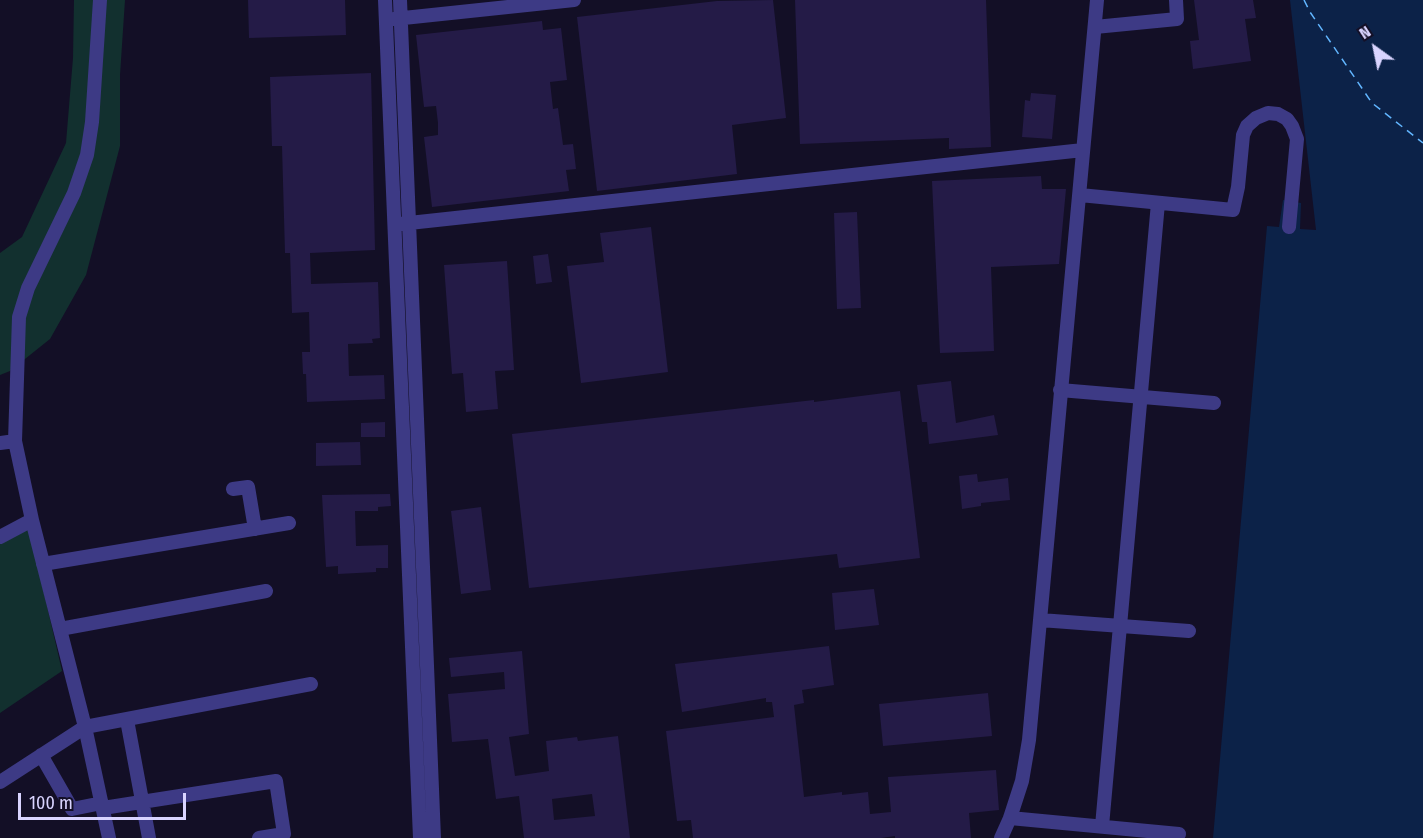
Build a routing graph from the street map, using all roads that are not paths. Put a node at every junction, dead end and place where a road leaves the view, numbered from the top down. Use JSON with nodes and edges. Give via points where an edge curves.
{"nodes":[{"id":1,"x":100,"y":0,"type":"edge"},
{"id":2,"x":385,"y":0,"type":"edge"},
{"id":3,"x":400,"y":0,"type":"edge"},
{"id":4,"x":573,"y":0,"type":"edge"},
{"id":5,"x":1097,"y":0,"type":"edge"},
{"id":6,"x":1176,"y":0,"type":"edge"},
{"id":7,"x":400,"y":18,"type":"junction"},
{"id":8,"x":386,"y":20,"type":"junction"},
{"id":9,"x":1095,"y":27,"type":"junction"},
{"id":10,"x":1083,"y":150,"type":"junction"},
{"id":11,"x":1080,"y":195,"type":"junction"},
{"id":12,"x":1158,"y":203,"type":"junction"},
{"id":13,"x":402,"y":224,"type":"junction"},
{"id":14,"x":1289,"y":227,"type":"dead end"},
{"id":15,"x":1060,"y":390,"type":"junction"},
{"id":16,"x":1141,"y":397,"type":"junction"},
{"id":17,"x":1214,"y":403,"type":"dead end"},
{"id":18,"x":15,"y":441,"type":"junction"},
{"id":19,"x":0,"y":443,"type":"edge"},
{"id":20,"x":233,"y":489,"type":"dead end"},
{"id":21,"x":32,"y":520,"type":"junction"},
{"id":22,"x":289,"y":524,"type":"dead end"},
{"id":23,"x":255,"y":529,"type":"junction"},
{"id":24,"x":0,"y":537,"type":"edge"},
{"id":25,"x":43,"y":564,"type":"junction"},
{"id":26,"x":266,"y":591,"type":"dead end"},
{"id":27,"x":1040,"y":620,"type":"junction"},
{"id":28,"x":1120,"y":626,"type":"junction"},
{"id":29,"x":60,"y":629,"type":"junction"},
{"id":30,"x":1188,"y":631,"type":"dead end"},
{"id":31,"x":312,"y":684,"type":"dead end"},
{"id":32,"x":127,"y":720,"type":"junction"},
{"id":33,"x":86,"y":727,"type":"junction"},
{"id":34,"x":41,"y":755,"type":"junction"},
{"id":35,"x":0,"y":782,"type":"edge"},
{"id":36,"x":142,"y":801,"type":"junction"},
{"id":37,"x":103,"y":806,"type":"junction"},
{"id":38,"x":1010,"y":818,"type":"junction"},
{"id":39,"x":1102,"y":826,"type":"junction"},
{"id":40,"x":1179,"y":834,"type":"dead end"},
{"id":41,"x":109,"y":838,"type":"edge"},
{"id":42,"x":149,"y":838,"type":"edge"},
{"id":43,"x":259,"y":838,"type":"edge"},
{"id":44,"x":420,"y":838,"type":"edge"},
{"id":45,"x":434,"y":838,"type":"edge"},
{"id":46,"x":1001,"y":838,"type":"edge"}],
"edges":[{"from":1,"to":18,"type":"street","via":[[87,155],[19,317]]},
{"from":2,"to":8,"type":"street"},
{"from":3,"to":7,"type":"street"},
{"from":4,"to":7,"type":"street"},
{"from":5,"to":9,"type":"street"},
{"from":6,"to":9,"type":"street","via":[[1177,19]]},
{"from":7,"to":8,"type":"street"},
{"from":7,"to":13,"type":"street"},
{"from":8,"to":13,"type":"street"},
{"from":9,"to":10,"type":"street"},
{"from":10,"to":11,"type":"street"},
{"from":10,"to":13,"type":"street"},
{"from":11,"to":12,"type":"street"},
{"from":11,"to":15,"type":"street"},
{"from":12,"to":14,"type":"street","via":[[1233,210],[1247,126],[1268,113],[1278,114],[1287,119],[1297,139]]},
{"from":12,"to":16,"type":"street"},
{"from":13,"to":44,"type":"street"},
{"from":13,"to":45,"type":"street"},
{"from":15,"to":16,"type":"street"},
{"from":15,"to":27,"type":"street"},
{"from":16,"to":17,"type":"street"},
{"from":16,"to":28,"type":"street"},
{"from":18,"to":19,"type":"street"},
{"from":18,"to":21,"type":"street"},
{"from":20,"to":23,"type":"street","via":[[248,487]]},
{"from":21,"to":24,"type":"street"},
{"from":21,"to":25,"type":"street"},
{"from":22,"to":23,"type":"street"},
{"from":23,"to":25,"type":"street"},
{"from":25,"to":29,"type":"street"},
{"from":26,"to":29,"type":"street"},
{"from":27,"to":28,"type":"street"},
{"from":27,"to":38,"type":"street","via":[[1029,740]]},
{"from":28,"to":30,"type":"street"},
{"from":28,"to":39,"type":"street"},
{"from":29,"to":33,"type":"street"},
{"from":31,"to":32,"type":"street"},
{"from":32,"to":33,"type":"street"},
{"from":32,"to":36,"type":"street"},
{"from":33,"to":34,"type":"street"},
{"from":33,"to":37,"type":"street"},
{"from":34,"to":35,"type":"street"},
{"from":34,"to":37,"type":"street","via":[[72,809]]},
{"from":36,"to":37,"type":"street"},
{"from":36,"to":42,"type":"street"},
{"from":36,"to":43,"type":"street","via":[[276,781],[284,834]]},
{"from":37,"to":41,"type":"street"},
{"from":38,"to":39,"type":"street"},
{"from":38,"to":46,"type":"street"},
{"from":39,"to":40,"type":"street"}]}
